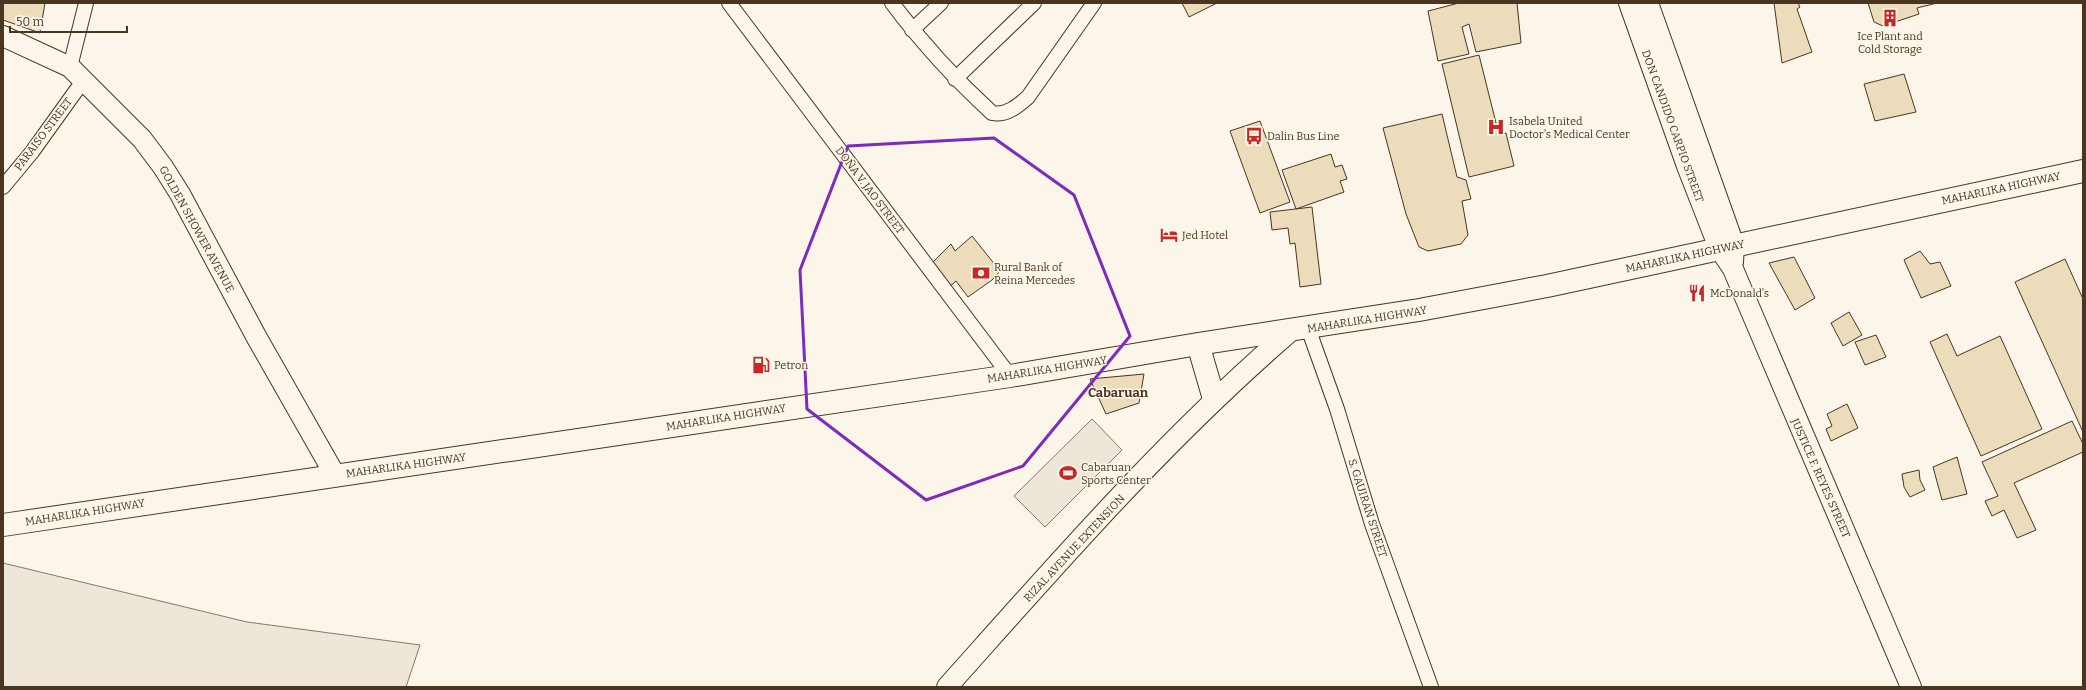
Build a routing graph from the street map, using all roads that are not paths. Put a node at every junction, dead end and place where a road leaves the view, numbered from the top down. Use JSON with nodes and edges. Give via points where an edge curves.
{"nodes":[{"id":1,"x":86,"y":3,"type":"edge"},
{"id":2,"x":729,"y":3,"type":"edge"},
{"id":3,"x":892,"y":3,"type":"edge"},
{"id":4,"x":941,"y":3,"type":"edge"},
{"id":5,"x":1034,"y":3,"type":"edge"},
{"id":6,"x":1094,"y":3,"type":"edge"},
{"id":7,"x":1629,"y":3,"type":"edge"},
{"id":8,"x":1648,"y":3,"type":"edge"},
{"id":9,"x":912,"y":30,"type":"junction"},
{"id":10,"x":3,"y":36,"type":"edge"},
{"id":11,"x":76,"y":74,"type":"junction"},
{"id":12,"x":955,"y":79,"type":"junction"},
{"id":13,"x":2083,"y":171,"type":"edge"},
{"id":14,"x":3,"y":187,"type":"edge"},
{"id":15,"x":1726,"y":246,"type":"junction"},
{"id":16,"x":1300,"y":329,"type":"junction"},
{"id":17,"x":1198,"y":344,"type":"junction"},
{"id":18,"x":1010,"y":376,"type":"junction"},
{"id":19,"x":1214,"y":400,"type":"junction"},
{"id":20,"x":335,"y":474,"type":"junction"},
{"id":21,"x":3,"y":525,"type":"edge"},
{"id":22,"x":947,"y":687,"type":"edge"},
{"id":23,"x":1431,"y":687,"type":"edge"},
{"id":24,"x":1911,"y":687,"type":"edge"}],
"edges":[{"from":1,"to":11,"type":"street"},
{"from":2,"to":18,"type":"street","name":"DOÑA V. JAO STREET"},
{"from":3,"to":9,"type":"street"},
{"from":4,"to":9,"type":"street"},
{"from":5,"to":12,"type":"street"},
{"from":6,"to":12,"type":"street","via":[[1028,97],[1017,106],[998,114],[992,113]]},
{"from":7,"to":15,"type":"street","name":"DON CANDIDO CARPIO STREET","via":[[1686,166]]},
{"from":8,"to":15,"type":"street","name":"DON CANDIDO CARPIO STREET"},
{"from":9,"to":12,"type":"street"},
{"from":10,"to":11,"type":"street","name":"GOLDEN SHOWER AVENUE"},
{"from":11,"to":14,"type":"street","name":"PARAISO STREET","via":[[32,152]]},
{"from":11,"to":20,"type":"street","name":"GOLDEN SHOWER AVENUE","via":[[142,139],[163,167]]},
{"from":13,"to":15,"type":"main road","name":"MAHARLIKA HIGHWAY"},
{"from":15,"to":16,"type":"main road","name":"MAHARLIKA HIGHWAY","via":[[1540,287]]},
{"from":15,"to":24,"type":"street","name":"JUSTICE F. REYES STREET","via":[[1733,269]]},
{"from":16,"to":17,"type":"main road","name":"MAHARLIKA HIGHWAY"},
{"from":16,"to":19,"type":"street","name":"RIZAL AVENUE EXTENSION"},
{"from":16,"to":23,"type":"street","name":"S. GAUIRAN STREET","via":[[1337,409],[1372,524]]},
{"from":17,"to":18,"type":"main road","name":"MAHARLIKA HIGHWAY"},
{"from":17,"to":19,"type":"main road"},
{"from":18,"to":20,"type":"main road","name":"MAHARLIKA HIGHWAY","via":[[508,451]]},
{"from":19,"to":22,"type":"street","name":"RIZAL AVENUE EXTENSION","via":[[1027,598]]},
{"from":20,"to":21,"type":"main road","name":"MAHARLIKA HIGHWAY"}]}
